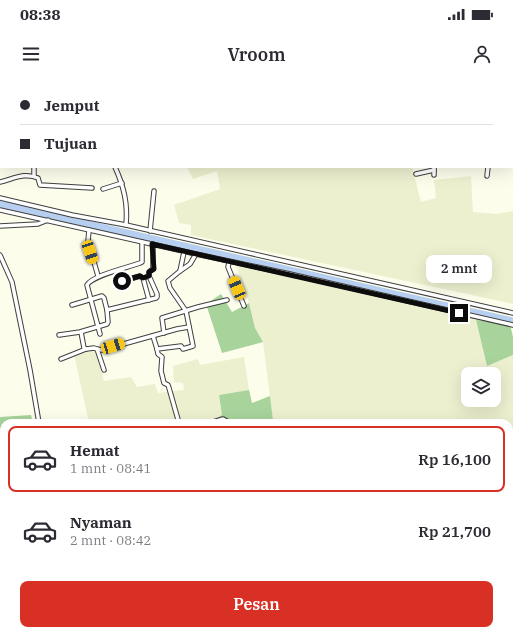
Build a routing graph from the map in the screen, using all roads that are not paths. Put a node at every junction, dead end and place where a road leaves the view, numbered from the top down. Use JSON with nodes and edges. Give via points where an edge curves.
{"nodes":[{"id":1,"x":34,"y":168,"type":"edge"},
{"id":2,"x":116,"y":168,"type":"edge"},
{"id":3,"x":488,"y":168,"type":"edge"},
{"id":4,"x":434,"y":169,"type":"edge"},
{"id":5,"x":416,"y":174,"type":"dead end"},
{"id":6,"x":434,"y":175,"type":"dead end"},
{"id":7,"x":34,"y":176,"type":"junction"},
{"id":8,"x":487,"y":176,"type":"dead end"},
{"id":9,"x":0,"y":182,"type":"edge"},
{"id":10,"x":122,"y":183,"type":"junction"},
{"id":11,"x":92,"y":188,"type":"dead end"},
{"id":12,"x":103,"y":189,"type":"dead end"},
{"id":13,"x":154,"y":191,"type":"dead end"},
{"id":14,"x":0,"y":198,"type":"edge"},
{"id":15,"x":0,"y":210,"type":"edge"},
{"id":16,"x":48,"y":220,"type":"junction"},
{"id":17,"x":126,"y":225,"type":"junction"},
{"id":18,"x":0,"y":226,"type":"edge"},
{"id":19,"x":89,"y":230,"type":"junction"},
{"id":20,"x":150,"y":231,"type":"junction"},
{"id":21,"x":142,"y":242,"type":"junction"},
{"id":22,"x":152,"y":244,"type":"junction"},
{"id":23,"x":184,"y":252,"type":"junction"},
{"id":24,"x":196,"y":254,"type":"junction"},
{"id":25,"x":0,"y":255,"type":"edge"},
{"id":26,"x":229,"y":262,"type":"junction"},
{"id":27,"x":118,"y":271,"type":"junction"},
{"id":28,"x":180,"y":271,"type":"junction"},
{"id":29,"x":98,"y":276,"type":"junction"},
{"id":30,"x":149,"y":276,"type":"junction"},
{"id":31,"x":143,"y":278,"type":"junction"},
{"id":32,"x":90,"y":299,"type":"junction"},
{"id":33,"x":149,"y":300,"type":"junction"},
{"id":34,"x":227,"y":300,"type":"dead end"},
{"id":35,"x":72,"y":305,"type":"dead end"},
{"id":36,"x":244,"y":306,"type":"dead end"},
{"id":37,"x":107,"y":310,"type":"junction"},
{"id":38,"x":186,"y":311,"type":"junction"},
{"id":39,"x":513,"y":313,"type":"edge"},
{"id":40,"x":513,"y":325,"type":"edge"},
{"id":41,"x":189,"y":327,"type":"junction"},
{"id":42,"x":98,"y":328,"type":"junction"},
{"id":43,"x":81,"y":332,"type":"junction"},
{"id":44,"x":164,"y":333,"type":"junction"},
{"id":45,"x":100,"y":334,"type":"dead end"},
{"id":46,"x":59,"y":335,"type":"dead end"},
{"id":47,"x":153,"y":336,"type":"junction"},
{"id":48,"x":157,"y":348,"type":"junction"},
{"id":49,"x":86,"y":349,"type":"junction"},
{"id":50,"x":97,"y":349,"type":"junction"},
{"id":51,"x":60,"y":359,"type":"dead end"},
{"id":52,"x":104,"y":370,"type":"dead end"},
{"id":53,"x":38,"y":419,"type":"edge"},
{"id":54,"x":178,"y":419,"type":"edge"}],
"edges":[{"from":1,"to":7,"type":"street"},
{"from":2,"to":10,"type":"street"},
{"from":3,"to":8,"type":"street"},
{"from":4,"to":5,"type":"street"},
{"from":4,"to":6,"type":"street"},
{"from":7,"to":9,"type":"street","via":[[25,174]]},
{"from":7,"to":11,"type":"street","via":[[38,178],[40,185]]},
{"from":10,"to":12,"type":"street"},
{"from":10,"to":17,"type":"street","via":[[127,203]]},
{"from":13,"to":20,"type":"street"},
{"from":14,"to":17,"type":"street"},
{"from":15,"to":16,"type":"street"},
{"from":16,"to":18,"type":"street","via":[[38,224]]},
{"from":16,"to":19,"type":"street"},
{"from":17,"to":20,"type":"street"},
{"from":19,"to":21,"type":"street"},
{"from":19,"to":29,"type":"street","via":[[88,241]]},
{"from":20,"to":39,"type":"street"},
{"from":21,"to":22,"type":"street"},
{"from":21,"to":27,"type":"street","via":[[142,262]]},
{"from":22,"to":23,"type":"street"},
{"from":22,"to":30,"type":"street","via":[[154,269],[149,272]]},
{"from":23,"to":24,"type":"street"},
{"from":23,"to":28,"type":"street"},
{"from":24,"to":26,"type":"street"},
{"from":24,"to":28,"type":"street","via":[[190,264]]},
{"from":25,"to":53,"type":"street","via":[[12,282]]},
{"from":26,"to":36,"type":"street","via":[[228,267]]},
{"from":26,"to":40,"type":"street"},
{"from":27,"to":29,"type":"street"},
{"from":27,"to":31,"type":"street","via":[[123,281],[140,276]]},
{"from":28,"to":38,"type":"street","via":[[168,281]]},
{"from":29,"to":32,"type":"street","via":[[87,285]]},
{"from":30,"to":31,"type":"street"},
{"from":30,"to":33,"type":"street","via":[[158,296]]},
{"from":31,"to":33,"type":"street"},
{"from":32,"to":35,"type":"street"},
{"from":32,"to":37,"type":"street","via":[[103,296]]},
{"from":32,"to":42,"type":"street"},
{"from":33,"to":37,"type":"street"},
{"from":34,"to":38,"type":"street"},
{"from":37,"to":42,"type":"street","via":[[108,324]]},
{"from":38,"to":41,"type":"street"},
{"from":38,"to":44,"type":"street","via":[[162,318]]},
{"from":41,"to":44,"type":"street"},
{"from":41,"to":48,"type":"street","via":[[192,347]]},
{"from":42,"to":43,"type":"street"},
{"from":42,"to":45,"type":"street"},
{"from":43,"to":46,"type":"street"},
{"from":43,"to":49,"type":"street"},
{"from":44,"to":47,"type":"street"},
{"from":47,"to":48,"type":"street"},
{"from":47,"to":50,"type":"street","via":[[102,350]]},
{"from":48,"to":54,"type":"street","via":[[158,354],[162,356],[161,371],[164,383],[168,385]]},
{"from":49,"to":50,"type":"street"},
{"from":49,"to":51,"type":"street"},
{"from":50,"to":52,"type":"street"}]}
